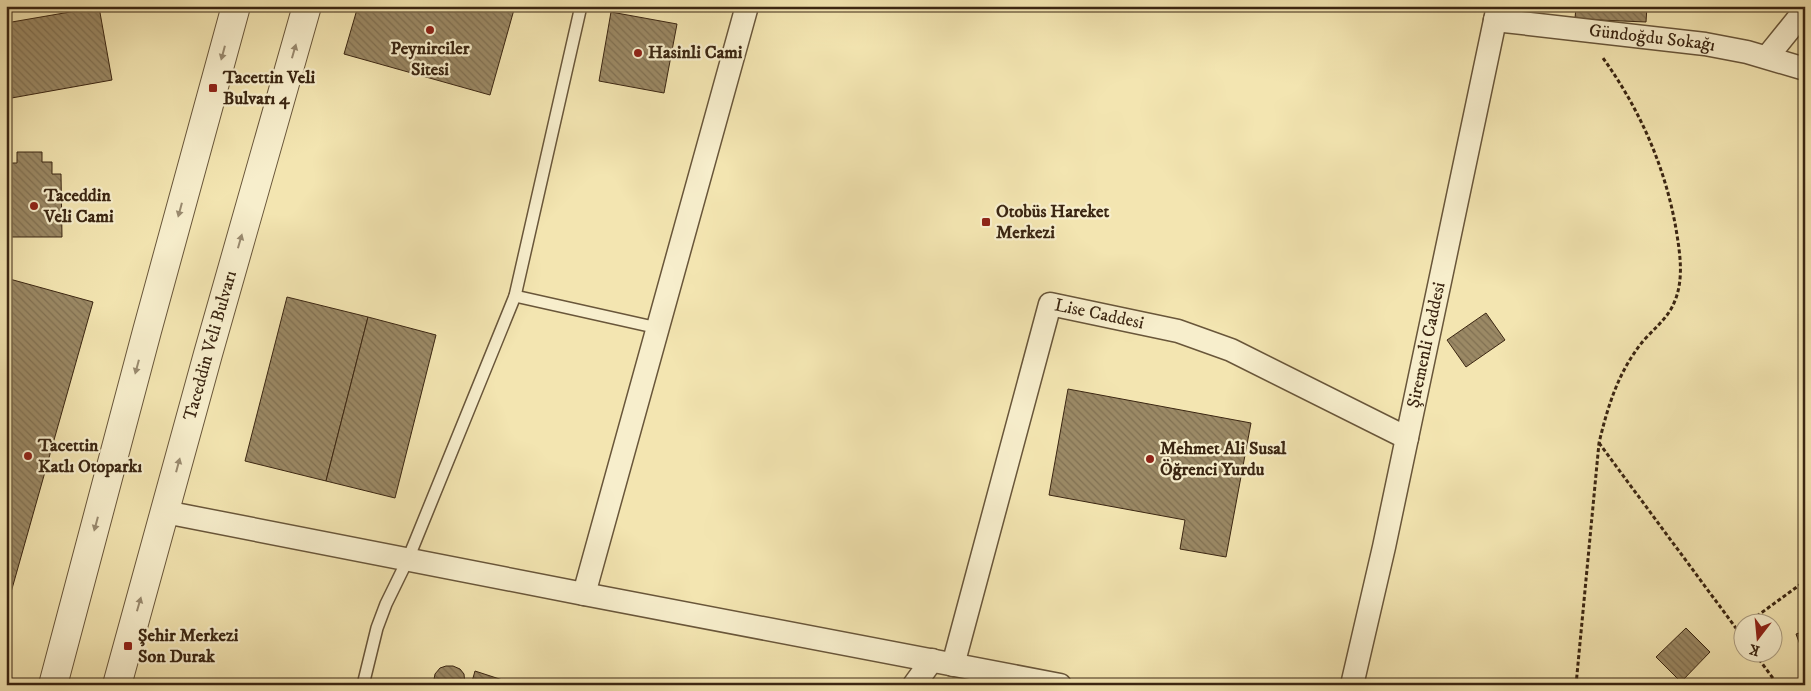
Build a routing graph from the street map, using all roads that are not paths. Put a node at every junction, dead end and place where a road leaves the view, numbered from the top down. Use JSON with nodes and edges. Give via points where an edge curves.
{"nodes":[{"id":1,"x":236,"y":6,"type":"edge"},
{"id":2,"x":307,"y":6,"type":"edge"},
{"id":3,"x":582,"y":6,"type":"edge"},
{"id":4,"x":747,"y":6,"type":"edge"},
{"id":5,"x":1805,"y":10,"type":"edge"},
{"id":6,"x":1497,"y":13,"type":"edge"},
{"id":7,"x":1767,"y":57,"type":"junction"},
{"id":8,"x":1805,"y":69,"type":"edge"},
{"id":9,"x":515,"y":296,"type":"junction"},
{"id":10,"x":658,"y":328,"type":"junction"},
{"id":11,"x":1407,"y":438,"type":"junction"},
{"id":12,"x":165,"y":512,"type":"junction"},
{"id":13,"x":408,"y":559,"type":"junction"},
{"id":14,"x":584,"y":594,"type":"junction"},
{"id":15,"x":942,"y":662,"type":"junction"},
{"id":16,"x":53,"y":685,"type":"edge"},
{"id":17,"x":117,"y":685,"type":"edge"},
{"id":18,"x":363,"y":685,"type":"edge"},
{"id":19,"x":914,"y":685,"type":"edge"},
{"id":20,"x":1059,"y":685,"type":"edge"},
{"id":21,"x":1352,"y":685,"type":"edge"}],
"edges":[{"from":1,"to":16,"type":"street","one_way":true},
{"from":12,"to":2,"type":"street","name":"Taceddin Veli Bulvarı","one_way":true},
{"from":3,"to":9,"type":"lane"},
{"from":4,"to":10,"type":"street"},
{"from":5,"to":7,"type":"street"},
{"from":6,"to":7,"type":"street","name":"Gündoğdu Sokağı","via":[[1581,30],[1705,44]]},
{"from":6,"to":11,"type":"street","name":"Şiremenli Caddesi"},
{"from":7,"to":8,"type":"street","name":"Gündoğdu Sokağı"},
{"from":9,"to":10,"type":"lane"},
{"from":9,"to":13,"type":"lane"},
{"from":10,"to":14,"type":"street"},
{"from":11,"to":15,"type":"street","name":"Lise Caddesi","via":[[1203,339],[1050,304]]},
{"from":11,"to":21,"type":"street","name":"Şiremenli Caddesi"},
{"from":12,"to":13,"type":"street"},
{"from":17,"to":12,"type":"street","name":"Taceddin Veli Bulvarı","one_way":true},
{"from":13,"to":14,"type":"street"},
{"from":13,"to":18,"type":"lane","via":[[377,628]]},
{"from":14,"to":15,"type":"street"},
{"from":15,"to":19,"type":"street","name":"Lise Caddesi"},
{"from":15,"to":20,"type":"street"}]}
